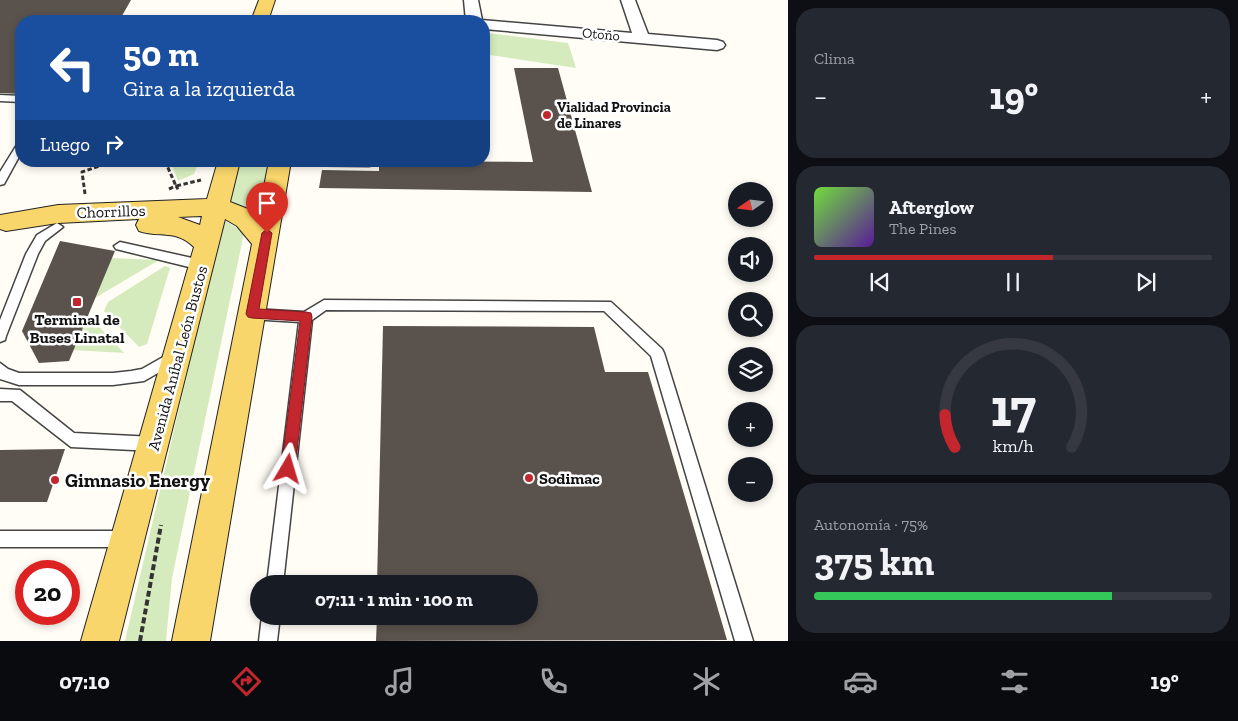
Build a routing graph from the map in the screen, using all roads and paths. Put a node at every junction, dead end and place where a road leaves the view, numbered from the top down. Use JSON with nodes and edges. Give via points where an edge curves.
{"nodes":[{"id":1,"x":267,"y":0,"type":"edge"},
{"id":2,"x":279,"y":0,"type":"edge"},
{"id":3,"x":471,"y":0,"type":"edge"},
{"id":4,"x":628,"y":0,"type":"edge"},
{"id":5,"x":262,"y":15,"type":"edge"},
{"id":6,"x":276,"y":15,"type":"edge"},
{"id":7,"x":473,"y":15,"type":"edge"},
{"id":8,"x":490,"y":25,"type":"edge"},
{"id":9,"x":642,"y":38,"type":"junction"},
{"id":10,"x":718,"y":45,"type":"dead end"},
{"id":11,"x":0,"y":98,"type":"edge"},
{"id":12,"x":15,"y":99,"type":"edge"},
{"id":13,"x":15,"y":155,"type":"edge"},
{"id":14,"x":95,"y":167,"type":"edge"},
{"id":15,"x":228,"y":167,"type":"edge"},
{"id":16,"x":279,"y":167,"type":"edge"},
{"id":17,"x":0,"y":181,"type":"edge"},
{"id":18,"x":86,"y":196,"type":"dead end"},
{"id":19,"x":217,"y":208,"type":"junction"},
{"id":20,"x":3,"y":222,"type":"edge"},
{"id":21,"x":56,"y":227,"type":"junction"},
{"id":22,"x":265,"y":245,"type":"junction"},
{"id":23,"x":120,"y":246,"type":"dead end"},
{"id":24,"x":204,"y":255,"type":"junction"},
{"id":25,"x":252,"y":314,"type":"junction"},
{"id":26,"x":306,"y":317,"type":"junction"},
{"id":27,"x":0,"y":336,"type":"edge"},
{"id":28,"x":178,"y":353,"type":"junction"},
{"id":29,"x":0,"y":369,"type":"edge"},
{"id":30,"x":0,"y":395,"type":"edge"},
{"id":31,"x":154,"y":444,"type":"junction"},
{"id":32,"x":128,"y":539,"type":"junction"},
{"id":33,"x":0,"y":540,"type":"edge"},
{"id":34,"x":276,"y":575,"type":"edge"},
{"id":35,"x":270,"y":625,"type":"edge"},
{"id":36,"x":100,"y":641,"type":"edge"},
{"id":37,"x":191,"y":641,"type":"edge"},
{"id":38,"x":268,"y":641,"type":"edge"},
{"id":39,"x":744,"y":641,"type":"edge"}],
"edges":[{"from":1,"to":5,"type":"main road"},
{"from":2,"to":6,"type":"main road"},
{"from":3,"to":7,"type":"street"},
{"from":4,"to":9,"type":"street"},
{"from":8,"to":9,"type":"street","name":"Otoño"},
{"from":9,"to":10,"type":"street","name":"Otoño"},
{"from":11,"to":12,"type":"lane"},
{"from":13,"to":17,"type":"lane"},
{"from":14,"to":18,"type":"path","via":[[82,172]]},
{"from":15,"to":19,"type":"main road","name":"Avenida Aníbal León Bustos"},
{"from":16,"to":22,"type":"main road"},
{"from":19,"to":20,"type":"main road","name":"Chorrillos","via":[[58,214]]},
{"from":19,"to":22,"type":"main road","name":"Chorrillos","via":[[236,212],[245,218],[258,231]]},
{"from":19,"to":24,"type":"main road","name":"Avenida Aníbal León Bustos"},
{"from":20,"to":21,"type":"main road","name":"Chorrillos"},
{"from":21,"to":24,"type":"main road","name":"Chorrillos","via":[[175,225],[202,237]]},
{"from":21,"to":27,"type":"lane","via":[[41,238],[32,254]]},
{"from":22,"to":25,"type":"main road"},
{"from":23,"to":24,"type":"lane"},
{"from":24,"to":28,"type":"main road","name":"Avenida Aníbal León Bustos"},
{"from":25,"to":26,"type":"lane"},
{"from":25,"to":37,"type":"main road"},
{"from":26,"to":34,"type":"lane"},
{"from":26,"to":39,"type":"lane","via":[[324,305],[607,306],[657,353]]},
{"from":28,"to":29,"type":"lane","via":[[144,376],[113,379],[20,379],[4,374]]},
{"from":28,"to":31,"type":"main road","name":"Avenida Aníbal León Bustos"},
{"from":30,"to":31,"type":"lane","via":[[15,395],[71,440]]},
{"from":31,"to":32,"type":"main road","name":"Avenida Aníbal León Bustos"},
{"from":32,"to":33,"type":"lane"},
{"from":32,"to":36,"type":"main road","name":"Avenida Aníbal León Bustos"},
{"from":35,"to":38,"type":"lane"}]}
